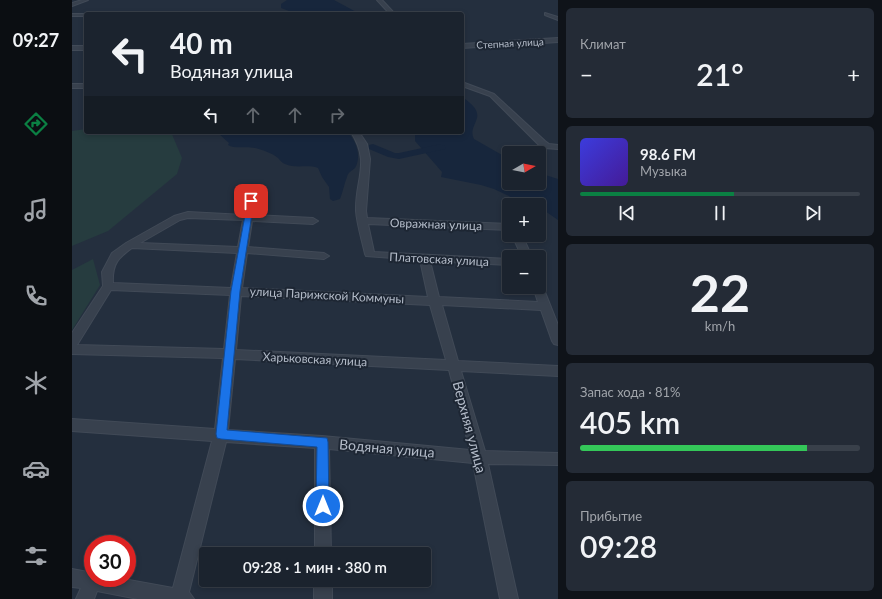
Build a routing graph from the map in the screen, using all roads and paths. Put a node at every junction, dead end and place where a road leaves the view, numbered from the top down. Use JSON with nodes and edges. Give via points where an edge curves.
{"nodes":[{"id":1,"x":86,"y":0,"type":"edge"},
{"id":2,"x":379,"y":0,"type":"edge"},
{"id":3,"x":72,"y":5,"type":"edge"},
{"id":4,"x":391,"y":12,"type":"edge"},
{"id":5,"x":72,"y":14,"type":"edge"},
{"id":6,"x":547,"y":14,"type":"dead end"},
{"id":7,"x":84,"y":15,"type":"edge"},
{"id":8,"x":558,"y":19,"type":"edge"},
{"id":9,"x":558,"y":40,"type":"edge"},
{"id":10,"x":464,"y":46,"type":"edge"},
{"id":11,"x":72,"y":48,"type":"edge"},
{"id":12,"x":84,"y":48,"type":"edge"},
{"id":13,"x":464,"y":85,"type":"edge"},
{"id":14,"x":72,"y":86,"type":"edge"},
{"id":15,"x":84,"y":86,"type":"edge"},
{"id":16,"x":356,"y":134,"type":"edge"},
{"id":17,"x":558,"y":147,"type":"edge"},
{"id":18,"x":251,"y":201,"type":"dead end"},
{"id":19,"x":249,"y":218,"type":"junction"},
{"id":20,"x":363,"y":221,"type":"junction"},
{"id":21,"x":314,"y":222,"type":"dead end"},
{"id":22,"x":502,"y":227,"type":"edge"},
{"id":23,"x":129,"y":245,"type":"junction"},
{"id":24,"x":243,"y":250,"type":"junction"},
{"id":25,"x":324,"y":256,"type":"dead end"},
{"id":26,"x":424,"y":257,"type":"junction"},
{"id":27,"x":502,"y":262,"type":"edge"},
{"id":28,"x":108,"y":286,"type":"junction"},
{"id":29,"x":236,"y":291,"type":"junction"},
{"id":30,"x":541,"y":294,"type":"edge"},
{"id":31,"x":433,"y":300,"type":"junction"},
{"id":32,"x":545,"y":306,"type":"junction"},
{"id":33,"x":558,"y":341,"type":"edge"},
{"id":34,"x":72,"y":343,"type":"edge"},
{"id":35,"x":72,"y":349,"type":"edge"},
{"id":36,"x":228,"y":354,"type":"junction"},
{"id":37,"x":454,"y":366,"type":"junction"},
{"id":38,"x":558,"y":371,"type":"edge"},
{"id":39,"x":72,"y":425,"type":"edge"},
{"id":40,"x":221,"y":434,"type":"junction"},
{"id":41,"x":322,"y":442,"type":"junction"},
{"id":42,"x":479,"y":457,"type":"junction"},
{"id":43,"x":558,"y":459,"type":"edge"},
{"id":44,"x":323,"y":547,"type":"edge"},
{"id":45,"x":72,"y":578,"type":"edge"},
{"id":46,"x":84,"y":580,"type":"edge"},
{"id":47,"x":90,"y":587,"type":"edge"},
{"id":48,"x":118,"y":587,"type":"edge"},
{"id":49,"x":323,"y":587,"type":"edge"},
{"id":50,"x":85,"y":599,"type":"edge"},
{"id":51,"x":181,"y":599,"type":"edge"},
{"id":52,"x":323,"y":599,"type":"edge"},
{"id":53,"x":510,"y":599,"type":"edge"}],
"edges":[{"from":1,"to":3,"type":"street"},
{"from":2,"to":4,"type":"street"},
{"from":5,"to":7,"type":"street"},
{"from":6,"to":8,"type":"street"},
{"from":9,"to":10,"type":"street","name":"Степная улица"},
{"from":11,"to":12,"type":"street"},
{"from":13,"to":17,"type":"street","via":[[492,95],[542,143]]},
{"from":14,"to":15,"type":"street"},
{"from":16,"to":20,"type":"street","via":[[366,159],[361,202]]},
{"from":18,"to":19,"type":"street"},
{"from":19,"to":21,"type":"street"},
{"from":19,"to":23,"type":"street","via":[[188,215],[177,218]]},
{"from":19,"to":24,"type":"street"},
{"from":20,"to":22,"type":"street","name":"Овражная улица"},
{"from":20,"to":26,"type":"street","name":"Платовская улица","via":[[370,254]]},
{"from":23,"to":24,"type":"street"},
{"from":23,"to":28,"type":"street","via":[[116,255],[110,265],[107,272]]},
{"from":24,"to":25,"type":"street"},
{"from":24,"to":29,"type":"street"},
{"from":26,"to":27,"type":"street","name":"Платовская улица"},
{"from":26,"to":31,"type":"street","name":"Верхняя улица"},
{"from":28,"to":29,"type":"street","name":"улица Парижской Коммуны"},
{"from":28,"to":34,"type":"street"},
{"from":29,"to":31,"type":"street","name":"улица Парижской Коммуны"},
{"from":29,"to":36,"type":"street"},
{"from":30,"to":32,"type":"street"},
{"from":31,"to":32,"type":"street","name":"улица Парижской Коммуны"},
{"from":31,"to":37,"type":"street","name":"Верхняя улица"},
{"from":32,"to":33,"type":"street"},
{"from":35,"to":36,"type":"street","name":"Харьковская улица"},
{"from":36,"to":37,"type":"street","name":"Харьковская улица"},
{"from":36,"to":40,"type":"street"},
{"from":37,"to":38,"type":"street","name":"Харьковская улица"},
{"from":37,"to":42,"type":"street","name":"Верхняя улица"},
{"from":39,"to":40,"type":"street","name":"Водяная улица"},
{"from":40,"to":41,"type":"street","name":"Водяная улица"},
{"from":40,"to":51,"type":"street"},
{"from":41,"to":42,"type":"street","name":"Водяная улица"},
{"from":41,"to":44,"type":"street"},
{"from":42,"to":43,"type":"street","name":"Водяная улица"},
{"from":42,"to":53,"type":"street","name":"Верхняя улица"},
{"from":45,"to":46,"type":"street"},
{"from":47,"to":50,"type":"street"},
{"from":48,"to":51,"type":"street"},
{"from":49,"to":52,"type":"street"}]}
